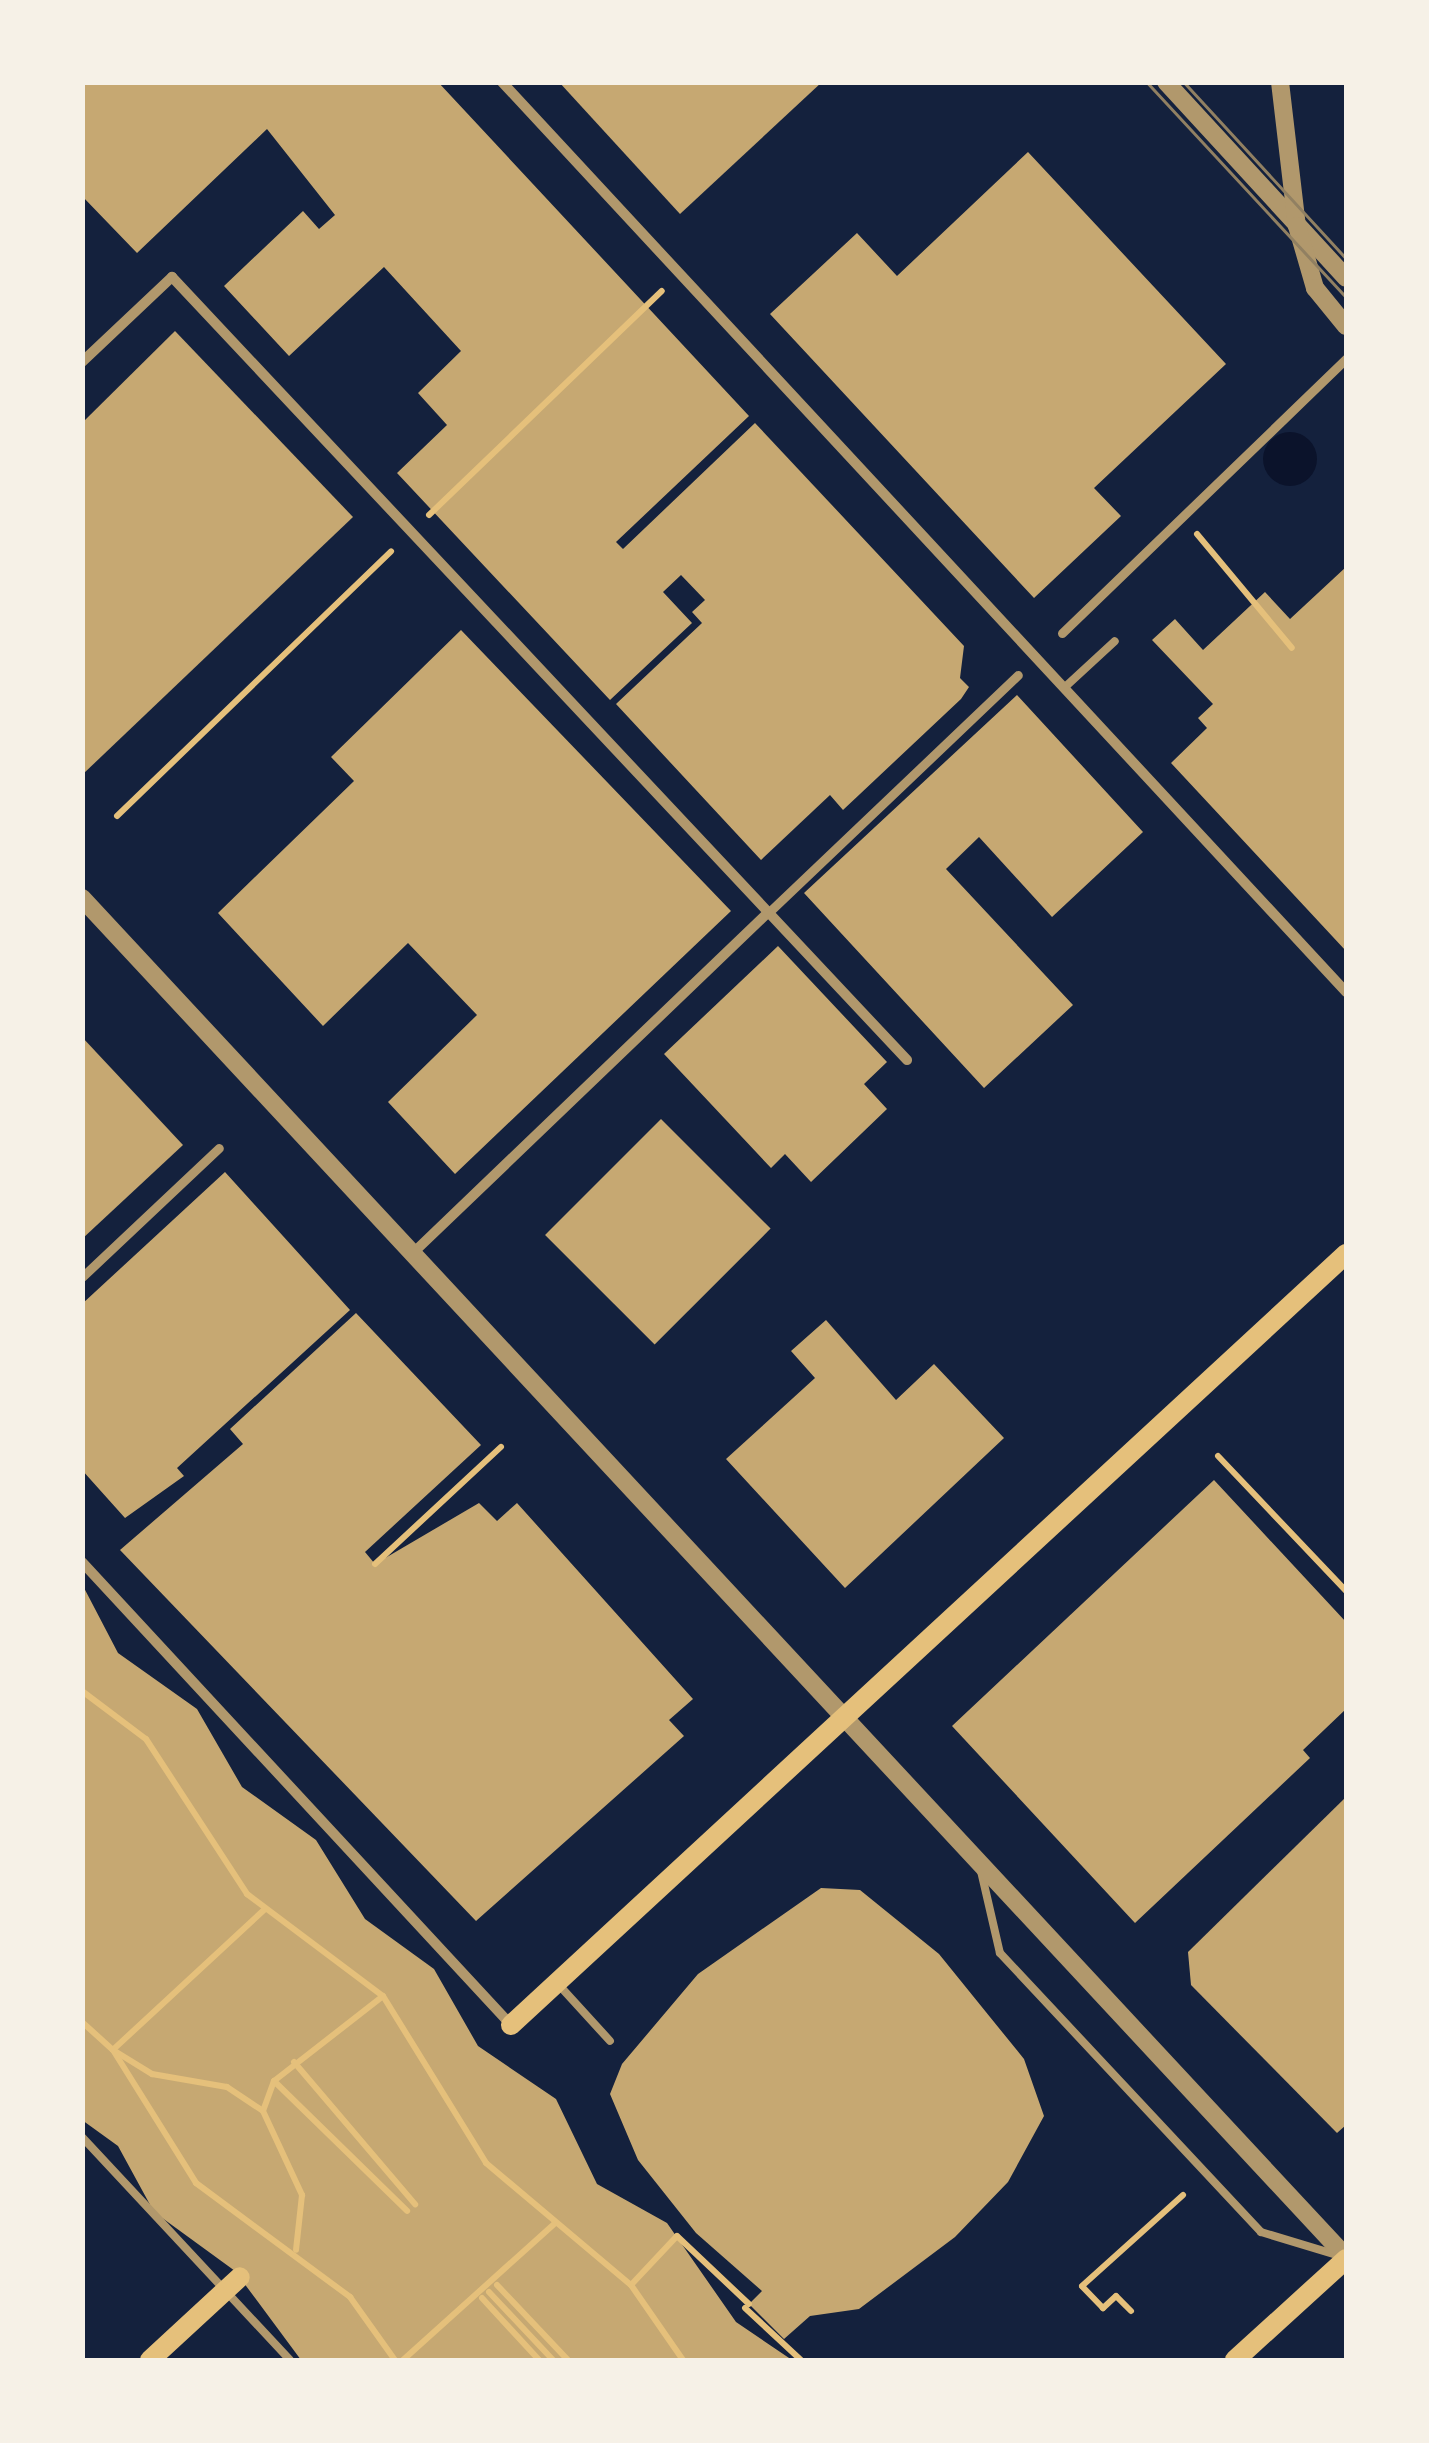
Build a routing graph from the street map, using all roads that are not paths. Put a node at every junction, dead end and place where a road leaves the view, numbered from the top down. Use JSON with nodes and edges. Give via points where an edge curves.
{"nodes":[{"id":1,"x":502,"y":82,"type":"edge"},
{"id":2,"x":1166,"y":82,"type":"edge"},
{"id":3,"x":1280,"y":82,"type":"edge"},
{"id":4,"x":1297,"y":226,"type":"junction"},
{"id":5,"x":1346,"y":278,"type":"edge"},
{"id":6,"x":1346,"y":326,"type":"edge"},
{"id":7,"x":1346,"y":359,"type":"edge"},
{"id":8,"x":82,"y":362,"type":"edge"},
{"id":9,"x":1062,"y":633,"type":"dead end"},
{"id":10,"x":1115,"y":640,"type":"dead end"},
{"id":11,"x":1018,"y":676,"type":"dead end"},
{"id":12,"x":1064,"y":688,"type":"junction"},
{"id":13,"x":82,"y":898,"type":"edge"},
{"id":14,"x":768,"y":912,"type":"junction"},
{"id":15,"x":1346,"y":992,"type":"edge"},
{"id":16,"x":907,"y":1060,"type":"dead end"},
{"id":17,"x":220,"y":1148,"type":"dead end"},
{"id":18,"x":413,"y":1253,"type":"junction"},
{"id":19,"x":1346,"y":1254,"type":"edge"},
{"id":20,"x":82,"y":1278,"type":"edge"},
{"id":21,"x":82,"y":1562,"type":"edge"},
{"id":22,"x":846,"y":1718,"type":"junction"},
{"id":23,"x":978,"y":1861,"type":"junction"},
{"id":24,"x":558,"y":1984,"type":"junction"},
{"id":25,"x":511,"y":2026,"type":"joint"},
{"id":26,"x":610,"y":2041,"type":"dead end"},
{"id":27,"x":82,"y":2138,"type":"edge"},
{"id":28,"x":1346,"y":2258,"type":"edge"},
{"id":29,"x":232,"y":2284,"type":"junction"},
{"id":30,"x":150,"y":2360,"type":"edge"},
{"id":31,"x":290,"y":2360,"type":"edge"},
{"id":32,"x":1235,"y":2360,"type":"edge"}],
"edges":[{"from":1,"to":12,"type":"street"},
{"from":2,"to":4,"type":"street"},
{"from":3,"to":4,"type":"street"},
{"from":4,"to":5,"type":"street"},
{"from":4,"to":6,"type":"street","via":[[1315,288]]},
{"from":7,"to":9,"type":"street"},
{"from":8,"to":14,"type":"street","via":[[172,277]]},
{"from":10,"to":12,"type":"lane"},
{"from":11,"to":14,"type":"street"},
{"from":12,"to":15,"type":"street"},
{"from":13,"to":18,"type":"street"},
{"from":14,"to":16,"type":"street"},
{"from":14,"to":18,"type":"street"},
{"from":17,"to":20,"type":"street"},
{"from":18,"to":22,"type":"street"},
{"from":19,"to":22,"type":"main road"},
{"from":21,"to":25,"type":"street"},
{"from":22,"to":23,"type":"street"},
{"from":22,"to":24,"type":"main road"},
{"from":23,"to":28,"type":"street"},
{"from":23,"to":28,"type":"lane","via":[[1000,1953],[1261,2232]]},
{"from":24,"to":25,"type":"main road"},
{"from":24,"to":26,"type":"lane"},
{"from":27,"to":29,"type":"lane"},
{"from":28,"to":32,"type":"main road"},
{"from":29,"to":30,"type":"main road"},
{"from":29,"to":31,"type":"lane"}]}
